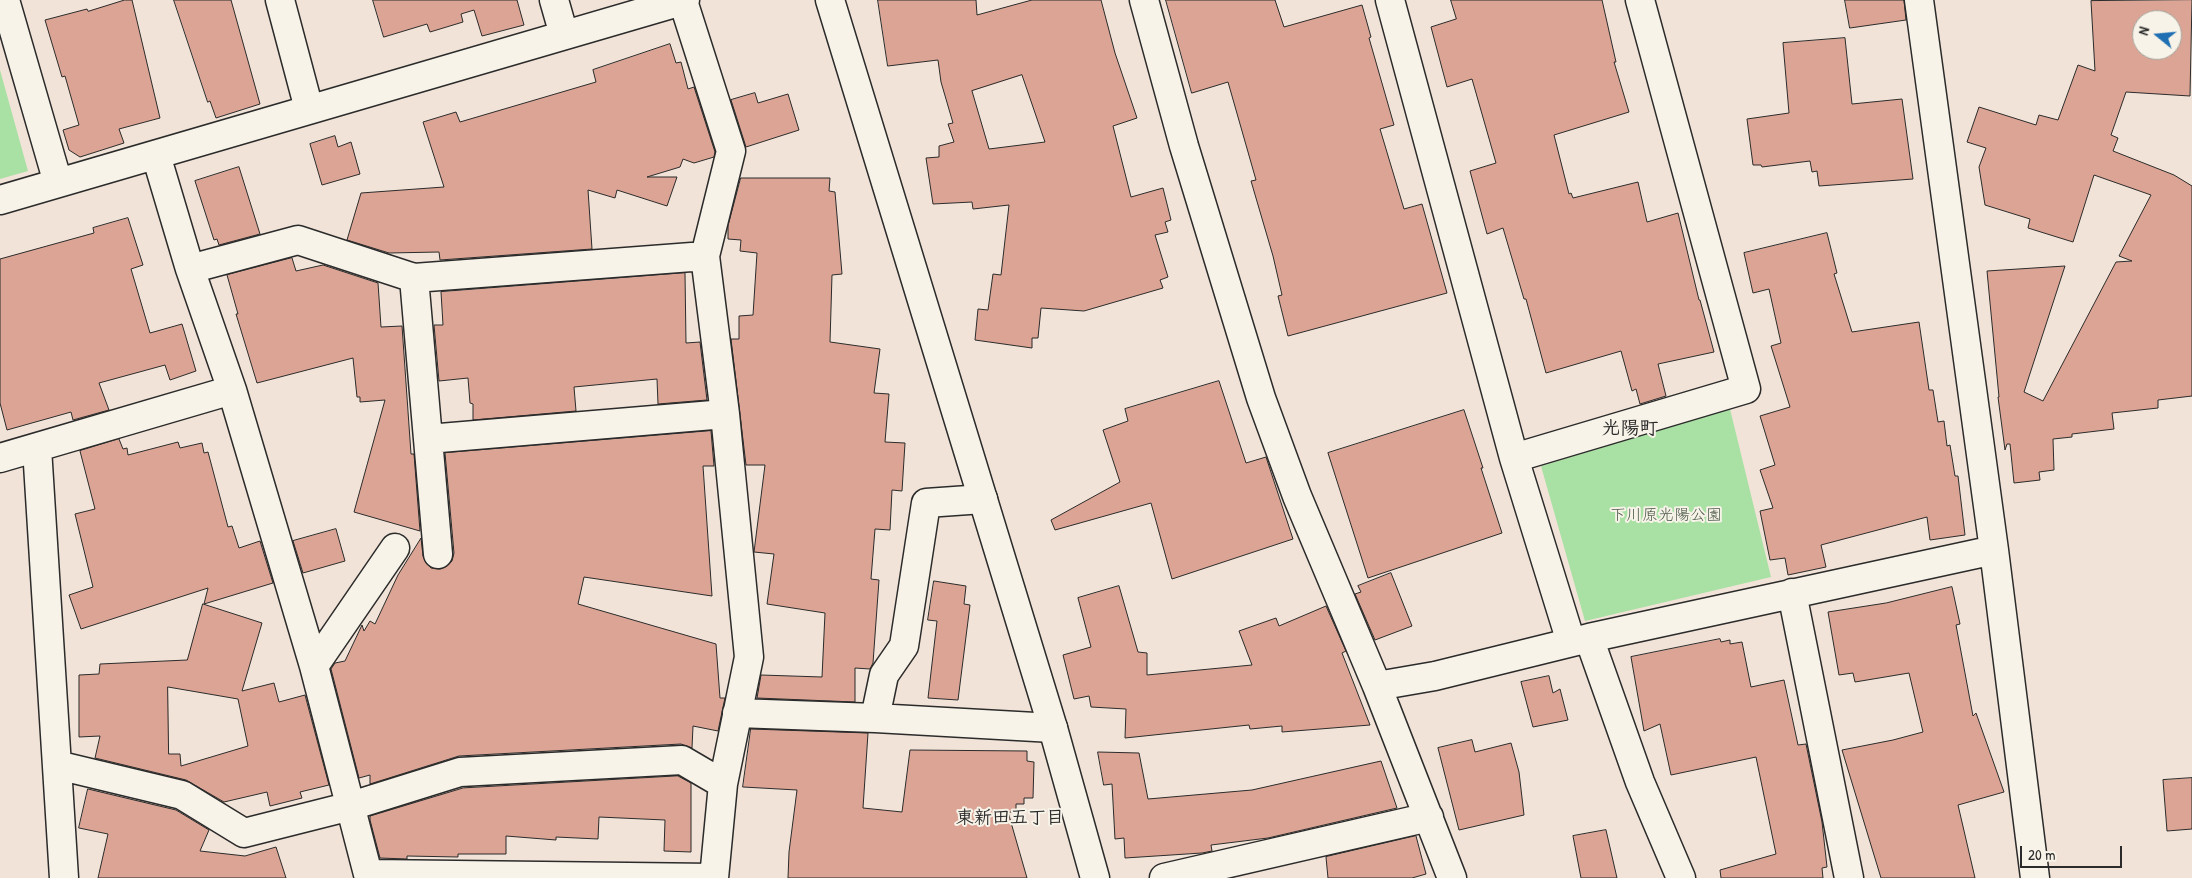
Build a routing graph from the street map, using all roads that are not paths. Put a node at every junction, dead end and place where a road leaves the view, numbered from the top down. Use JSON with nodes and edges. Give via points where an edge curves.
{"nodes":[{"id":1,"x":5,"y":0,"type":"edge"},
{"id":2,"x":280,"y":0,"type":"edge"},
{"id":3,"x":554,"y":0,"type":"edge"},
{"id":4,"x":684,"y":0,"type":"edge"},
{"id":5,"x":830,"y":0,"type":"edge"},
{"id":6,"x":1144,"y":0,"type":"edge"},
{"id":7,"x":1390,"y":0,"type":"edge"},
{"id":8,"x":1640,"y":0,"type":"edge"},
{"id":9,"x":1920,"y":0,"type":"edge"},
{"id":10,"x":564,"y":35,"type":"junction"},
{"id":11,"x":309,"y":109,"type":"junction"},
{"id":12,"x":156,"y":155,"type":"junction"},
{"id":13,"x":58,"y":183,"type":"junction"},
{"id":14,"x":0,"y":200,"type":"edge"},
{"id":15,"x":704,"y":256,"type":"junction"},
{"id":16,"x":190,"y":269,"type":"junction"},
{"id":17,"x":414,"y":278,"type":"junction"},
{"id":18,"x":232,"y":390,"type":"junction"},
{"id":19,"x":725,"y":414,"type":"junction"},
{"id":20,"x":428,"y":439,"type":"junction"},
{"id":21,"x":37,"y":448,"type":"junction"},
{"id":22,"x":0,"y":458,"type":"edge"},
{"id":23,"x":1514,"y":458,"type":"junction"},
{"id":24,"x":983,"y":499,"type":"junction"},
{"id":25,"x":395,"y":548,"type":"dead end"},
{"id":26,"x":1994,"y":550,"type":"junction"},
{"id":27,"x":438,"y":554,"type":"dead end"},
{"id":28,"x":1792,"y":593,"type":"junction"},
{"id":29,"x":1580,"y":640,"type":"junction"},
{"id":30,"x":314,"y":666,"type":"junction"},
{"id":31,"x":1377,"y":686,"type":"junction"},
{"id":32,"x":737,"y":713,"type":"junction"},
{"id":33,"x":875,"y":718,"type":"junction"},
{"id":34,"x":1052,"y":728,"type":"junction"},
{"id":35,"x":57,"y":765,"type":"junction"},
{"id":36,"x":723,"y":784,"type":"junction"},
{"id":37,"x":351,"y":806,"type":"junction"},
{"id":38,"x":1429,"y":817,"type":"junction"},
{"id":39,"x":370,"y":876,"type":"edge"},
{"id":40,"x":64,"y":878,"type":"edge"},
{"id":41,"x":714,"y":878,"type":"edge"},
{"id":42,"x":1095,"y":878,"type":"edge"},
{"id":43,"x":1164,"y":878,"type":"edge"},
{"id":44,"x":1452,"y":878,"type":"edge"},
{"id":45,"x":1681,"y":878,"type":"edge"},
{"id":46,"x":1849,"y":878,"type":"edge"},
{"id":47,"x":2035,"y":878,"type":"edge"}],
"edges":[{"from":1,"to":13,"type":"street"},
{"from":2,"to":11,"type":"street"},
{"from":3,"to":10,"type":"street"},
{"from":4,"to":10,"type":"street"},
{"from":4,"to":15,"type":"street","via":[[730,152]]},
{"from":5,"to":24,"type":"street"},
{"from":6,"to":31,"type":"street","via":[[1184,146],[1261,398],[1297,496]]},
{"from":7,"to":23,"type":"street"},
{"from":8,"to":23,"type":"street","via":[[1746,389]]},
{"from":9,"to":26,"type":"street"},
{"from":10,"to":11,"type":"street"},
{"from":11,"to":12,"type":"street"},
{"from":12,"to":13,"type":"street"},
{"from":12,"to":16,"type":"street"},
{"from":13,"to":14,"type":"street"},
{"from":15,"to":17,"type":"street"},
{"from":15,"to":19,"type":"street"},
{"from":16,"to":17,"type":"street","via":[[298,240]]},
{"from":16,"to":18,"type":"street"},
{"from":17,"to":20,"type":"street"},
{"from":18,"to":21,"type":"street"},
{"from":18,"to":30,"type":"street"},
{"from":19,"to":20,"type":"street"},
{"from":19,"to":32,"type":"street","via":[[749,657]]},
{"from":20,"to":27,"type":"street"},
{"from":21,"to":22,"type":"street"},
{"from":21,"to":35,"type":"street"},
{"from":23,"to":29,"type":"street"},
{"from":24,"to":33,"type":"street","via":[[926,503],[904,646],[884,675]]},
{"from":24,"to":34,"type":"street"},
{"from":25,"to":30,"type":"street"},
{"from":26,"to":28,"type":"street"},
{"from":26,"to":47,"type":"street"},
{"from":28,"to":29,"type":"street"},
{"from":28,"to":46,"type":"street"},
{"from":29,"to":31,"type":"street","via":[[1435,676]]},
{"from":29,"to":45,"type":"street"},
{"from":30,"to":37,"type":"street"},
{"from":31,"to":38,"type":"street"},
{"from":32,"to":33,"type":"street"},
{"from":32,"to":36,"type":"street"},
{"from":33,"to":34,"type":"street"},
{"from":34,"to":42,"type":"street"},
{"from":35,"to":37,"type":"street","via":[[182,794],[244,833]]},
{"from":35,"to":40,"type":"street"},
{"from":36,"to":37,"type":"street","via":[[682,760],[460,772]]},
{"from":36,"to":41,"type":"street"},
{"from":37,"to":39,"type":"street"},
{"from":38,"to":43,"type":"street"},
{"from":38,"to":44,"type":"street"},
{"from":39,"to":41,"type":"street"}]}
